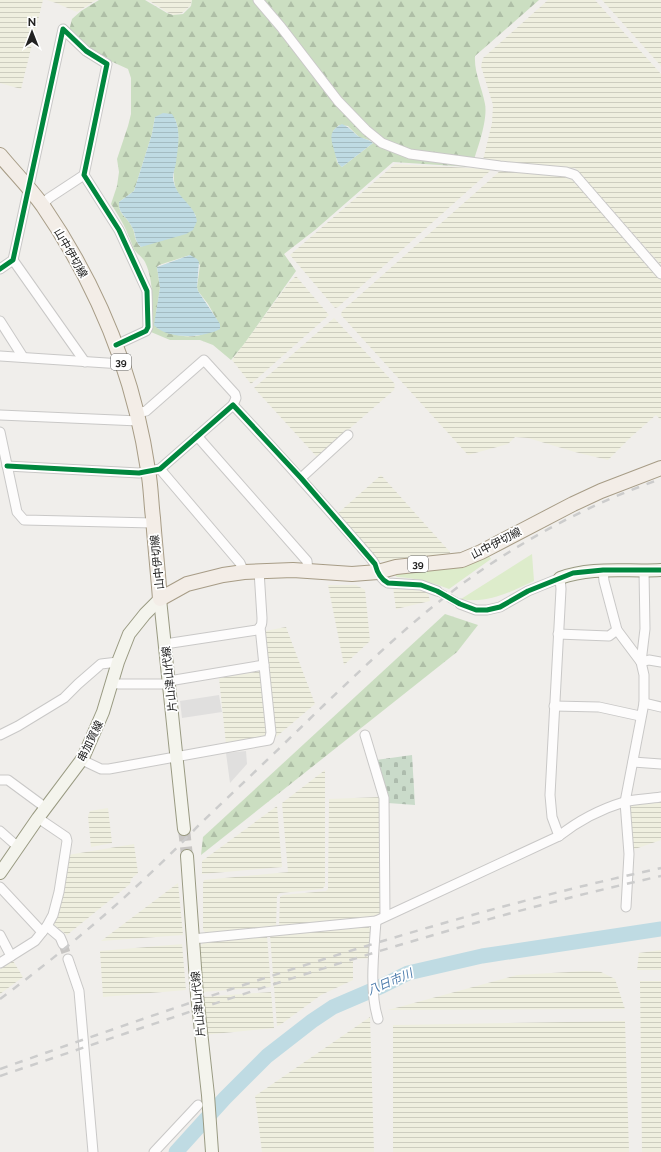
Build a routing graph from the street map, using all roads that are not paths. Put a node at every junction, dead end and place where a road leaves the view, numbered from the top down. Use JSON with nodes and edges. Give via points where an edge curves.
{"nodes":[{"id":1,"x":258,"y":0,"type":"edge"},
{"id":2,"x":0,"y":155,"type":"edge"},
{"id":3,"x":84,"y":175,"type":"junction"},
{"id":4,"x":29,"y":188,"type":"junction"},
{"id":5,"x":42,"y":205,"type":"junction"},
{"id":6,"x":13,"y":260,"type":"junction"},
{"id":7,"x":0,"y":269,"type":"edge"},
{"id":8,"x":661,"y":274,"type":"edge"},
{"id":9,"x":0,"y":321,"type":"edge"},
{"id":10,"x":116,"y":345,"type":"junction"},
{"id":11,"x":0,"y":356,"type":"edge"},
{"id":12,"x":23,"y":357,"type":"junction"},
{"id":13,"x":85,"y":362,"type":"junction"},
{"id":14,"x":122,"y":364,"type":"junction"},
{"id":15,"x":233,"y":405,"type":"junction"},
{"id":16,"x":0,"y":415,"type":"edge"},
{"id":17,"x":138,"y":417,"type":"junction"},
{"id":18,"x":0,"y":432,"type":"edge"},
{"id":19,"x":348,"y":434,"type":"dead end"},
{"id":20,"x":197,"y":436,"type":"junction"},
{"id":21,"x":7,"y":466,"type":"junction"},
{"id":22,"x":661,"y":468,"type":"edge"},
{"id":23,"x":154,"y":470,"type":"junction"},
{"id":24,"x":301,"y":478,"type":"junction"},
{"id":25,"x":153,"y":523,"type":"junction"},
{"id":26,"x":603,"y":570,"type":"junction"},
{"id":27,"x":661,"y":570,"type":"edge"},
{"id":28,"x":308,"y":571,"type":"junction"},
{"id":29,"x":644,"y":571,"type":"junction"},
{"id":30,"x":244,"y":572,"type":"junction"},
{"id":31,"x":259,"y":572,"type":"junction"},
{"id":32,"x":378,"y":572,"type":"junction"},
{"id":33,"x":560,"y":578,"type":"junction"},
{"id":34,"x":436,"y":591,"type":"tunnel mouth"},
{"id":35,"x":160,"y":599,"type":"junction"},
{"id":36,"x":460,"y":604,"type":"tunnel mouth"},
{"id":37,"x":260,"y":627,"type":"junction"},
{"id":38,"x":617,"y":630,"type":"junction"},
{"id":39,"x":558,"y":634,"type":"junction"},
{"id":40,"x":165,"y":644,"type":"junction"},
{"id":41,"x":118,"y":662,"type":"junction"},
{"id":42,"x":641,"y":662,"type":"junction"},
{"id":43,"x":661,"y":662,"type":"edge"},
{"id":44,"x":264,"y":665,"type":"junction"},
{"id":45,"x":169,"y":682,"type":"junction"},
{"id":46,"x":112,"y":683,"type":"junction"},
{"id":47,"x":644,"y":703,"type":"junction"},
{"id":48,"x":554,"y":706,"type":"junction"},
{"id":49,"x":661,"y":707,"type":"edge"},
{"id":50,"x":640,"y":716,"type":"junction"},
{"id":51,"x":0,"y":735,"type":"edge"},
{"id":52,"x":365,"y":735,"type":"dead end"},
{"id":53,"x":178,"y":756,"type":"junction"},
{"id":54,"x":82,"y":760,"type":"junction"},
{"id":55,"x":633,"y":762,"type":"junction"},
{"id":56,"x":661,"y":764,"type":"edge"},
{"id":57,"x":0,"y":780,"type":"edge"},
{"id":58,"x":661,"y":797,"type":"edge"},
{"id":59,"x":626,"y":802,"type":"junction"},
{"id":60,"x":46,"y":808,"type":"junction"},
{"id":61,"x":38,"y":818,"type":"junction"},
{"id":62,"x":184,"y":829,"type":"tunnel mouth"},
{"id":63,"x":0,"y":831,"type":"edge"},
{"id":64,"x":559,"y":836,"type":"junction"},
{"id":65,"x":18,"y":847,"type":"junction"},
{"id":66,"x":186,"y":856,"type":"tunnel mouth"},
{"id":67,"x":0,"y":873,"type":"edge"},
{"id":68,"x":0,"y":887,"type":"edge"},
{"id":69,"x":626,"y":907,"type":"dead end"},
{"id":70,"x":385,"y":916,"type":"junction"},
{"id":71,"x":376,"y":920,"type":"junction"},
{"id":72,"x":45,"y":929,"type":"junction"},
{"id":73,"x":0,"y":936,"type":"edge"},
{"id":74,"x":192,"y":939,"type":"junction"},
{"id":75,"x":63,"y":944,"type":"tunnel mouth"},
{"id":76,"x":12,"y":956,"type":"junction"},
{"id":77,"x":68,"y":959,"type":"tunnel mouth"},
{"id":78,"x":0,"y":963,"type":"edge"},
{"id":79,"x":378,"y":1019,"type":"dead end"},
{"id":80,"x":203,"y":1104,"type":"junction"},
{"id":81,"x":92,"y":1152,"type":"edge"},
{"id":82,"x":154,"y":1152,"type":"edge"},
{"id":83,"x":212,"y":1152,"type":"edge"}],
"edges":[{"from":1,"to":8,"type":"street","via":[[338,101],[382,143],[410,154],[575,175]]},
{"from":2,"to":4,"type":"main road","name":"山中伊切線","number":"39"},
{"from":3,"to":4,"type":"street","via":[[107,64],[86,51],[63,29]]},
{"from":3,"to":5,"type":"street"},
{"from":3,"to":10,"type":"street","via":[[119,230],[147,291],[146,332]]},
{"from":4,"to":5,"type":"main road","name":"山中伊切線","number":"39"},
{"from":4,"to":6,"type":"street"},
{"from":5,"to":10,"type":"main road","name":"山中伊切線","number":"39","via":[[78,262]]},
{"from":6,"to":7,"type":"street"},
{"from":6,"to":13,"type":"street"},
{"from":9,"to":12,"type":"street"},
{"from":10,"to":14,"type":"main road","name":"山中伊切線","number":"39"},
{"from":11,"to":12,"type":"street"},
{"from":12,"to":13,"type":"street"},
{"from":13,"to":14,"type":"street"},
{"from":14,"to":17,"type":"main road","name":"山中伊切線","number":"39"},
{"from":15,"to":17,"type":"street","via":[[235,394],[204,360]]},
{"from":15,"to":20,"type":"street"},
{"from":15,"to":24,"type":"street"},
{"from":16,"to":17,"type":"street"},
{"from":17,"to":23,"type":"main road","name":"山中伊切線","number":"39"},
{"from":18,"to":21,"type":"street"},
{"from":19,"to":24,"type":"street"},
{"from":20,"to":23,"type":"street"},
{"from":20,"to":28,"type":"street","via":[[307,561]]},
{"from":21,"to":23,"type":"street","via":[[139,473]]},
{"from":21,"to":25,"type":"street","via":[[17,512],[24,520]]},
{"from":22,"to":32,"type":"main road","name":"山中伊切線","number":"39","via":[[573,504],[470,557],[396,567]]},
{"from":23,"to":25,"type":"main road","name":"山中伊切線","number":"39"},
{"from":23,"to":30,"type":"street","via":[[240,563]]},
{"from":24,"to":32,"type":"street","via":[[375,564]]},
{"from":25,"to":35,"type":"main road","name":"山中伊切線","number":"39"},
{"from":26,"to":29,"type":"main road"},
{"from":26,"to":33,"type":"main road","via":[[573,573]]},
{"from":26,"to":38,"type":"street"},
{"from":27,"to":29,"type":"main road"},
{"from":28,"to":31,"type":"main road","name":"山中伊切線","number":"39"},
{"from":28,"to":32,"type":"main road","name":"山中伊切線","number":"39","via":[[352,574]]},
{"from":29,"to":42,"type":"street","via":[[645,629]]},
{"from":30,"to":31,"type":"main road","name":"山中伊切線","number":"39"},
{"from":30,"to":35,"type":"main road","name":"山中伊切線","number":"39","via":[[187,584]]},
{"from":31,"to":37,"type":"street","via":[[262,618]]},
{"from":32,"to":34,"type":"street","via":[[388,583],[421,585]]},
{"from":33,"to":36,"type":"street","via":[[487,610],[476,610]]},
{"from":33,"to":39,"type":"street"},
{"from":35,"to":40,"type":"main road","name":"片山津山代線"},
{"from":35,"to":41,"type":"main road","name":"串加賀線","via":[[144,614],[129,634]]},
{"from":37,"to":40,"type":"street","via":[[257,630]]},
{"from":37,"to":44,"type":"street"},
{"from":38,"to":39,"type":"street","via":[[609,636]]},
{"from":38,"to":42,"type":"street"},
{"from":39,"to":48,"type":"street"},
{"from":40,"to":45,"type":"main road","name":"片山津山代線"},
{"from":41,"to":46,"type":"main road","name":"串加賀線"},
{"from":41,"to":51,"type":"street","via":[[101,664],[64,698]]},
{"from":42,"to":43,"type":"street"},
{"from":42,"to":47,"type":"street","via":[[644,675]]},
{"from":44,"to":45,"type":"street"},
{"from":44,"to":53,"type":"street","via":[[271,733],[269,740]]},
{"from":45,"to":46,"type":"street"},
{"from":45,"to":53,"type":"main road","name":"片山津山代線"},
{"from":46,"to":54,"type":"main road","name":"串加賀線","via":[[103,712]]},
{"from":47,"to":49,"type":"street"},
{"from":47,"to":50,"type":"street"},
{"from":48,"to":50,"type":"street","via":[[599,707]]},
{"from":48,"to":64,"type":"street","via":[[550,795],[552,817]]},
{"from":50,"to":55,"type":"street"},
{"from":52,"to":70,"type":"street","via":[[384,798]]},
{"from":53,"to":54,"type":"street","via":[[110,769],[101,769]]},
{"from":53,"to":62,"type":"main road","name":"片山津山代線"},
{"from":54,"to":60,"type":"main road","name":"串加賀線"},
{"from":55,"to":56,"type":"street"},
{"from":55,"to":59,"type":"street"},
{"from":57,"to":60,"type":"street","via":[[8,780]]},
{"from":58,"to":59,"type":"street"},
{"from":59,"to":64,"type":"street","via":[[575,824]]},
{"from":59,"to":69,"type":"street","via":[[629,854]]},
{"from":60,"to":61,"type":"main road","name":"串加賀線"},
{"from":61,"to":65,"type":"main road","name":"串加賀線"},
{"from":61,"to":72,"type":"street","via":[[66,837],[67,841],[54,916]]},
{"from":63,"to":65,"type":"street"},
{"from":64,"to":70,"type":"street"},
{"from":65,"to":67,"type":"main road","name":"串加賀線"},
{"from":66,"to":74,"type":"main road","name":"片山津山代線"},
{"from":68,"to":72,"type":"street"},
{"from":70,"to":71,"type":"street"},
{"from":71,"to":74,"type":"street"},
{"from":71,"to":79,"type":"street","via":[[373,974],[374,1007]]},
{"from":72,"to":75,"type":"street","via":[[60,937]]},
{"from":72,"to":76,"type":"street","via":[[35,940]]},
{"from":73,"to":76,"type":"street"},
{"from":74,"to":80,"type":"main road","name":"片山津山代線"},
{"from":76,"to":78,"type":"street"},
{"from":77,"to":81,"type":"street","via":[[79,991]]},
{"from":80,"to":82,"type":"street"},
{"from":80,"to":83,"type":"main road","name":"片山津山代線","via":[[211,1132]]}]}
